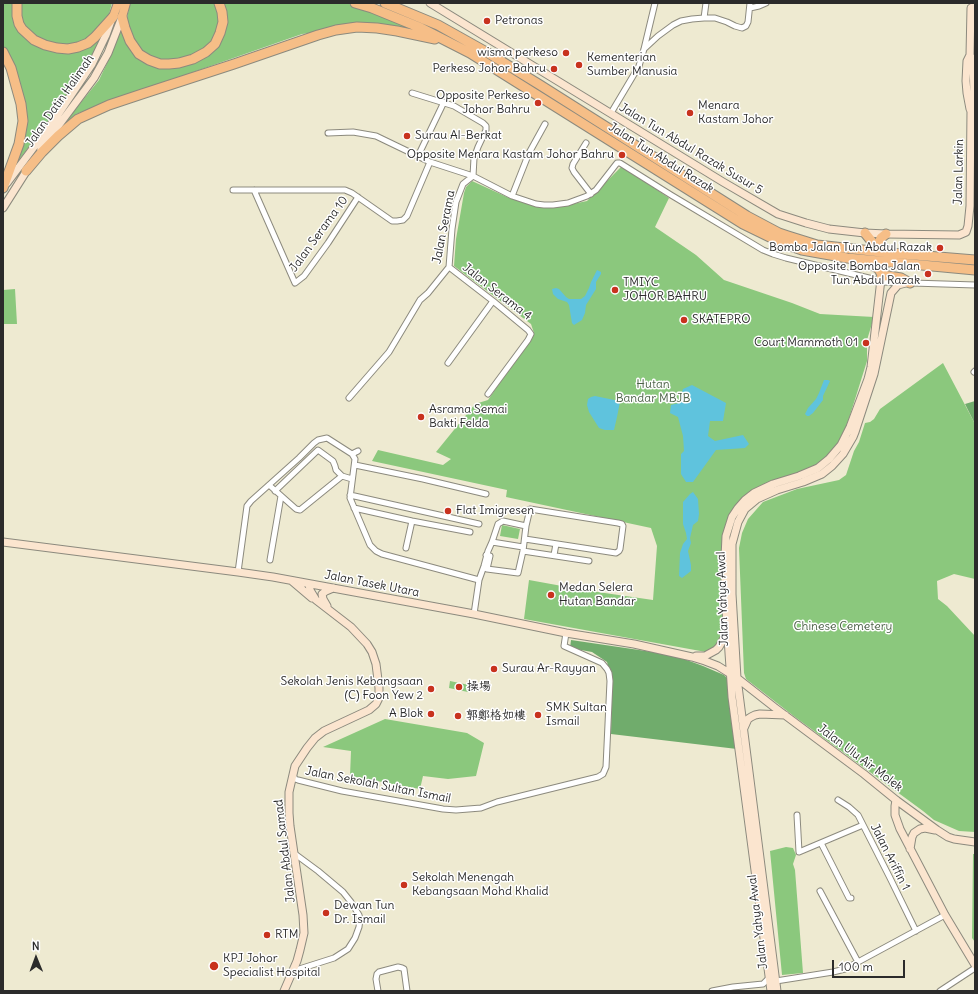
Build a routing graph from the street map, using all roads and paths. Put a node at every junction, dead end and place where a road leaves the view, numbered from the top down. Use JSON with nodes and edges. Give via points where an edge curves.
{"nodes":[{"id":1,"x":17,"y":3,"type":"edge"},
{"id":2,"x":219,"y":3,"type":"edge"},
{"id":3,"x":355,"y":3,"type":"edge"},
{"id":4,"x":385,"y":3,"type":"edge"},
{"id":5,"x":430,"y":3,"type":"edge"},
{"id":6,"x":655,"y":3,"type":"edge"},
{"id":7,"x":706,"y":3,"type":"edge"},
{"id":8,"x":766,"y":3,"type":"edge"},
{"id":9,"x":750,"y":5,"type":"edge"},
{"id":10,"x":973,"y":7,"type":"edge"},
{"id":11,"x":120,"y":10,"type":"edge"},
{"id":12,"x":704,"y":18,"type":"junction"},
{"id":13,"x":649,"y":30,"type":"junction"},
{"id":14,"x":658,"y":36,"type":"junction"},
{"id":15,"x":644,"y":49,"type":"junction"},
{"id":16,"x":3,"y":52,"type":"edge"},
{"id":17,"x":470,"y":53,"type":"junction"},
{"id":18,"x":970,"y":55,"type":"junction"},
{"id":19,"x":966,"y":78,"type":"junction"},
{"id":20,"x":412,"y":93,"type":"dead end"},
{"id":21,"x":975,"y":96,"type":"edge"},
{"id":22,"x":444,"y":102,"type":"junction"},
{"id":23,"x":971,"y":111,"type":"junction"},
{"id":24,"x":611,"y":113,"type":"junction"},
{"id":25,"x":545,"y":124,"type":"dead end"},
{"id":26,"x":328,"y":133,"type":"dead end"},
{"id":27,"x":586,"y":143,"type":"dead end"},
{"id":28,"x":418,"y":156,"type":"junction"},
{"id":29,"x":430,"y":162,"type":"junction"},
{"id":30,"x":26,"y":171,"type":"junction"},
{"id":31,"x":473,"y":176,"type":"junction"},
{"id":32,"x":3,"y":188,"type":"edge"},
{"id":33,"x":233,"y":190,"type":"dead end"},
{"id":34,"x":254,"y":190,"type":"junction"},
{"id":35,"x":591,"y":194,"type":"junction"},
{"id":36,"x":512,"y":196,"type":"junction"},
{"id":37,"x":358,"y":197,"type":"junction"},
{"id":38,"x":3,"y":208,"type":"edge"},
{"id":39,"x":966,"y":232,"type":"joint"},
{"id":40,"x":864,"y":233,"type":"junction"},
{"id":41,"x":886,"y":234,"type":"junction"},
{"id":42,"x":881,"y":246,"type":"junction"},
{"id":43,"x":890,"y":252,"type":"junction"},
{"id":44,"x":847,"y":258,"type":"junction"},
{"id":45,"x":975,"y":260,"type":"edge"},
{"id":46,"x":449,"y":267,"type":"junction"},
{"id":47,"x":975,"y":270,"type":"edge"},
{"id":48,"x":879,"y":279,"type":"junction"},
{"id":49,"x":908,"y":283,"type":"junction"},
{"id":50,"x":975,"y":285,"type":"edge"},
{"id":51,"x":493,"y":301,"type":"junction"},
{"id":52,"x":448,"y":363,"type":"dead end"},
{"id":53,"x":488,"y":394,"type":"dead end"},
{"id":54,"x":349,"y":398,"type":"dead end"},
{"id":55,"x":358,"y":452,"type":"dead end"},
{"id":56,"x":352,"y":454,"type":"junction"},
{"id":57,"x":355,"y":464,"type":"junction"},
{"id":58,"x":342,"y":476,"type":"junction"},
{"id":59,"x":351,"y":478,"type":"junction"},
{"id":60,"x":272,"y":488,"type":"junction"},
{"id":61,"x":350,"y":494,"type":"junction"},
{"id":62,"x":486,"y":494,"type":"dead end"},
{"id":63,"x":281,"y":496,"type":"junction"},
{"id":64,"x":354,"y":508,"type":"junction"},
{"id":65,"x":412,"y":521,"type":"junction"},
{"id":66,"x":479,"y":524,"type":"dead end"},
{"id":67,"x":526,"y":526,"type":"junction"},
{"id":68,"x":470,"y":532,"type":"dead end"},
{"id":69,"x":525,"y":539,"type":"junction"},
{"id":70,"x":3,"y":542,"type":"edge"},
{"id":71,"x":492,"y":542,"type":"junction"},
{"id":72,"x":556,"y":544,"type":"junction"},
{"id":73,"x":406,"y":548,"type":"dead end"},
{"id":74,"x":523,"y":549,"type":"junction"},
{"id":75,"x":554,"y":555,"type":"junction"},
{"id":76,"x":486,"y":556,"type":"junction"},
{"id":77,"x":270,"y":560,"type":"dead end"},
{"id":78,"x":589,"y":561,"type":"dead end"},
{"id":79,"x":238,"y":572,"type":"junction"},
{"id":80,"x":291,"y":580,"type":"junction"},
{"id":81,"x":479,"y":580,"type":"junction"},
{"id":82,"x":309,"y":584,"type":"junction"},
{"id":83,"x":333,"y":588,"type":"junction"},
{"id":84,"x":322,"y":604,"type":"junction"},
{"id":85,"x":329,"y":610,"type":"junction"},
{"id":86,"x":474,"y":614,"type":"junction"},
{"id":87,"x":728,"y":631,"type":"junction"},
{"id":88,"x":566,"y":634,"type":"junction"},
{"id":89,"x":692,"y":657,"type":"junction"},
{"id":90,"x":731,"y":673,"type":"junction"},
{"id":91,"x":737,"y":678,"type":"junction"},
{"id":92,"x":785,"y":715,"type":"junction"},
{"id":93,"x":744,"y":728,"type":"junction"},
{"id":94,"x":293,"y":775,"type":"junction"},
{"id":95,"x":838,"y":800,"type":"dead end"},
{"id":96,"x":896,"y":800,"type":"junction"},
{"id":97,"x":797,"y":815,"type":"dead end"},
{"id":98,"x":863,"y":825,"type":"junction"},
{"id":99,"x":937,"y":830,"type":"junction"},
{"id":100,"x":975,"y":842,"type":"edge"},
{"id":101,"x":821,"y":843,"type":"junction"},
{"id":102,"x":910,"y":849,"type":"junction"},
{"id":103,"x":295,"y":854,"type":"junction"},
{"id":104,"x":820,"y":891,"type":"dead end"},
{"id":105,"x":851,"y":898,"type":"dead end"},
{"id":106,"x":945,"y":915,"type":"junction"},
{"id":107,"x":916,"y":931,"type":"junction"},
{"id":108,"x":858,"y":962,"type":"junction"},
{"id":109,"x":975,"y":965,"type":"edge"},
{"id":110,"x":975,"y":968,"type":"edge"},
{"id":111,"x":293,"y":971,"type":"junction"},
{"id":112,"x":773,"y":979,"type":"junction"},
{"id":113,"x":763,"y":984,"type":"junction"},
{"id":114,"x":284,"y":991,"type":"edge"},
{"id":115,"x":378,"y":991,"type":"edge"},
{"id":116,"x":407,"y":991,"type":"edge"},
{"id":117,"x":712,"y":991,"type":"edge"},
{"id":118,"x":771,"y":991,"type":"edge"},
{"id":119,"x":777,"y":991,"type":"edge"},
{"id":120,"x":940,"y":991,"type":"edge"}],
"edges":[{"from":1,"to":11,"type":"highway","via":[[19,24],[34,40],[45,45],[68,49],[88,43]]},
{"from":2,"to":11,"type":"highway","via":[[223,22],[215,44],[193,59],[169,64],[160,64],[139,54],[130,41]]},
{"from":3,"to":17,"type":"highway","name":"Jalan Tun Abdul Razak","via":[[421,28]]},
{"from":4,"to":43,"type":"highway","name":"Jalan Tun Abdul Razak","via":[[438,25],[488,53],[772,230],[818,245]]},
{"from":5,"to":24,"type":"street","name":"Jalan Tun Abdul Razak Susur 5"},
{"from":6,"to":13,"type":"street"},
{"from":7,"to":12,"type":"street"},
{"from":8,"to":9,"type":"street","via":[[759,6]]},
{"from":9,"to":12,"type":"street","via":[[748,22],[742,28],[716,18]]},
{"from":10,"to":18,"type":"street","name":"Jalan Larkin"},
{"from":11,"to":30,"type":"street","name":"Jalan Datin Halimah","via":[[108,53],[94,78]]},
{"from":11,"to":32,"type":"street","name":"Jalan Datin Halimah","via":[[92,64]]},
{"from":12,"to":14,"type":"street","via":[[681,22]]},
{"from":13,"to":14,"type":"street"},
{"from":13,"to":15,"type":"street"},
{"from":14,"to":15,"type":"street"},
{"from":15,"to":24,"type":"street","via":[[639,66]]},
{"from":16,"to":32,"type":"highway","via":[[11,68],[23,121],[19,144]]},
{"from":17,"to":30,"type":"highway","via":[[433,38],[397,31],[357,27],[336,30],[109,105],[78,119],[52,142]]},
{"from":17,"to":44,"type":"highway","name":"Jalan Tun Abdul Razak","via":[[757,231],[794,248]]},
{"from":18,"to":19,"type":"street","name":"Jalan Larkin"},
{"from":18,"to":21,"type":"street","name":"Jalan Larkin","via":[[973,61]]},
{"from":19,"to":21,"type":"street"},
{"from":19,"to":23,"type":"street","name":"Jalan Larkin"},
{"from":20,"to":22,"type":"street"},
{"from":21,"to":23,"type":"street","name":"Jalan Larkin"},
{"from":22,"to":28,"type":"street"},
{"from":22,"to":31,"type":"street","via":[[486,126],[474,158]]},
{"from":23,"to":39,"type":"street","name":"Jalan Larkin","via":[[970,206]]},
{"from":24,"to":40,"type":"street","name":"Jalan Tun Abdul Razak Susur 5","via":[[778,214],[829,229]]},
{"from":25,"to":36,"type":"street","via":[[529,153]]},
{"from":26,"to":28,"type":"street","via":[[353,132],[376,136]]},
{"from":27,"to":35,"type":"street","via":[[572,168]]},
{"from":28,"to":29,"type":"street"},
{"from":29,"to":31,"type":"street"},
{"from":29,"to":37,"type":"street","via":[[403,220],[392,220]]},
{"from":30,"to":38,"type":"street","name":"Jalan Datin Halimah"},
{"from":31,"to":36,"type":"street"},
{"from":31,"to":46,"type":"street","name":"Jalan Serama","via":[[463,184],[456,202]]},
{"from":33,"to":34,"type":"street"},
{"from":34,"to":37,"type":"street","via":[[345,190]]},
{"from":34,"to":37,"type":"street","name":"Jalan Serama 10","via":[[295,283],[304,276]]},
{"from":35,"to":36,"type":"street","via":[[568,203],[553,205],[536,204]]},
{"from":35,"to":48,"type":"street","via":[[617,163],[620,163],[763,250],[786,258]]},
{"from":39,"to":41,"type":"street","name":"Jalan Tun Abdul Razak Susur 5","via":[[959,235]]},
{"from":40,"to":41,"type":"street","name":"Jalan Tun Abdul Razak Susur 5"},
{"from":40,"to":42,"type":"highway","via":[[873,243]]},
{"from":41,"to":42,"type":"highway","via":[[881,238]]},
{"from":42,"to":43,"type":"highway"},
{"from":43,"to":45,"type":"highway","name":"Jalan Tun Abdul Razak"},
{"from":44,"to":47,"type":"highway","name":"Jalan Tun Abdul Razak"},
{"from":44,"to":48,"type":"highway","via":[[872,264],[880,270]]},
{"from":46,"to":51,"type":"street","name":"Jalan Serama 4"},
{"from":46,"to":54,"type":"street","name":"Jalan Serama","via":[[420,300],[390,352]]},
{"from":48,"to":49,"type":"highway","via":[[901,278]]},
{"from":48,"to":87,"type":"street","name":"Jalan Yahya Awal","via":[[871,367],[850,428],[841,445],[830,459],[818,468],[754,493],[744,500],[732,517],[726,536],[725,558]]},
{"from":49,"to":50,"type":"street"},
{"from":49,"to":91,"type":"street","name":"Jalan Yahya Awal","via":[[896,286],[891,293],[872,380],[853,437],[843,454],[822,474],[757,499],[745,509],[738,522],[731,559]]},
{"from":51,"to":52,"type":"street"},
{"from":51,"to":53,"type":"street","name":"Jalan Serama 4","via":[[531,334]]},
{"from":55,"to":56,"type":"street"},
{"from":56,"to":57,"type":"street"},
{"from":56,"to":60,"type":"street","via":[[330,439],[318,440]]},
{"from":57,"to":59,"type":"street"},
{"from":57,"to":62,"type":"street"},
{"from":58,"to":59,"type":"street"},
{"from":58,"to":60,"type":"street","via":[[336,470],[333,461],[318,450]]},
{"from":58,"to":63,"type":"street","via":[[300,510]]},
{"from":59,"to":61,"type":"street"},
{"from":60,"to":63,"type":"street"},
{"from":60,"to":79,"type":"street","via":[[247,506]]},
{"from":61,"to":64,"type":"street"},
{"from":61,"to":66,"type":"street"},
{"from":63,"to":77,"type":"street"},
{"from":64,"to":65,"type":"street"},
{"from":64,"to":81,"type":"street","via":[[370,544],[376,551]]},
{"from":65,"to":68,"type":"street"},
{"from":65,"to":73,"type":"street"},
{"from":67,"to":69,"type":"street"},
{"from":67,"to":71,"type":"street","via":[[501,521]]},
{"from":67,"to":72,"type":"street","via":[[530,509],[623,525],[620,549],[617,553]]},
{"from":69,"to":72,"type":"street"},
{"from":69,"to":74,"type":"street"},
{"from":70,"to":79,"type":"street","name":"Jalan Tasek Utara"},
{"from":71,"to":74,"type":"street"},
{"from":71,"to":76,"type":"street"},
{"from":72,"to":75,"type":"street"},
{"from":74,"to":75,"type":"street"},
{"from":74,"to":76,"type":"street","via":[[518,573],[487,569],[490,556]]},
{"from":75,"to":78,"type":"street"},
{"from":76,"to":81,"type":"street"},
{"from":79,"to":80,"type":"street","name":"Jalan Tasek Utara"},
{"from":80,"to":82,"type":"street","name":"Jalan Tasek Utara"},
{"from":80,"to":84,"type":"street"},
{"from":81,"to":86,"type":"street"},
{"from":82,"to":83,"type":"street","name":"Jalan Tasek Utara"},
{"from":82,"to":84,"type":"street","name":"Jalan Abdul Samad","via":[[312,594]]},
{"from":83,"to":85,"type":"street","via":[[324,592],[322,596]]},
{"from":83,"to":86,"type":"street","name":"Jalan Tasek Utara"},
{"from":84,"to":85,"type":"street","name":"Jalan Abdul Samad"},
{"from":85,"to":94,"type":"street","name":"Jalan Abdul Samad","via":[[351,627],[372,652],[378,677],[379,698],[369,710],[324,731],[315,738],[302,755]]},
{"from":86,"to":88,"type":"street","name":"Jalan Tasek Utara"},
{"from":87,"to":89,"type":"street","via":[[716,650],[705,656]]},
{"from":87,"to":90,"type":"street","name":"Jalan Yahya Awal"},
{"from":88,"to":89,"type":"street","name":"Jalan Tasek Utara","via":[[634,644]]},
{"from":88,"to":94,"type":"street","name":"Jalan Sekolah Sultan Ismail","via":[[564,646],[602,663],[609,673],[606,768],[598,777],[481,808],[456,810],[342,791],[298,780]]},
{"from":89,"to":90,"type":"street","name":"Jalan Tasek Utara"},
{"from":90,"to":91,"type":"street","name":"Jalan Tasek Utara"},
{"from":90,"to":112,"type":"street","name":"Jalan Yahya Awal","via":[[732,696]]},
{"from":91,"to":92,"type":"street","name":"Jalan Ulu Air Molek"},
{"from":91,"to":93,"type":"street","name":"Jalan Yahya Awal"},
{"from":92,"to":93,"type":"street","via":[[755,715],[748,719]]},
{"from":92,"to":96,"type":"street","name":"Jalan Ulu Air Molek"},
{"from":93,"to":112,"type":"street","name":"Jalan Yahya Awal","via":[[763,870]]},
{"from":94,"to":103,"type":"street","name":"Jalan Abdul Samad","via":[[289,803]]},
{"from":95,"to":98,"type":"street","name":"Jalan Ariffin 1","via":[[858,815]]},
{"from":96,"to":99,"type":"street","name":"Jalan Ulu Air Molek"},
{"from":96,"to":102,"type":"street","via":[[895,816]]},
{"from":97,"to":101,"type":"street","via":[[798,852]]},
{"from":98,"to":101,"type":"street"},
{"from":98,"to":107,"type":"street","name":"Jalan Ariffin 1"},
{"from":99,"to":100,"type":"street","name":"Jalan Ulu Air Molek","via":[[954,839]]},
{"from":99,"to":102,"type":"street","via":[[925,828],[914,833]]},
{"from":101,"to":105,"type":"street"},
{"from":102,"to":106,"type":"street"},
{"from":103,"to":111,"type":"street","name":"Jalan Abdul Samad","via":[[304,933]]},
{"from":103,"to":111,"type":"street","via":[[343,892],[360,919],[355,938],[348,949],[334,958]]},
{"from":104,"to":108,"type":"street"},
{"from":106,"to":107,"type":"street"},
{"from":106,"to":109,"type":"street"},
{"from":107,"to":108,"type":"street"},
{"from":108,"to":112,"type":"street","via":[[833,972]]},
{"from":110,"to":120,"type":"street"},
{"from":111,"to":114,"type":"street","name":"Jalan Abdul Samad"},
{"from":112,"to":113,"type":"street"},
{"from":112,"to":118,"type":"street","name":"Jalan Yahya Awal"},
{"from":112,"to":119,"type":"street","name":"Jalan Yahya Awal"},
{"from":113,"to":117,"type":"street"},
{"from":113,"to":118,"type":"street"},
{"from":115,"to":116,"type":"street","via":[[376,974],[398,967],[404,971]]}]}
